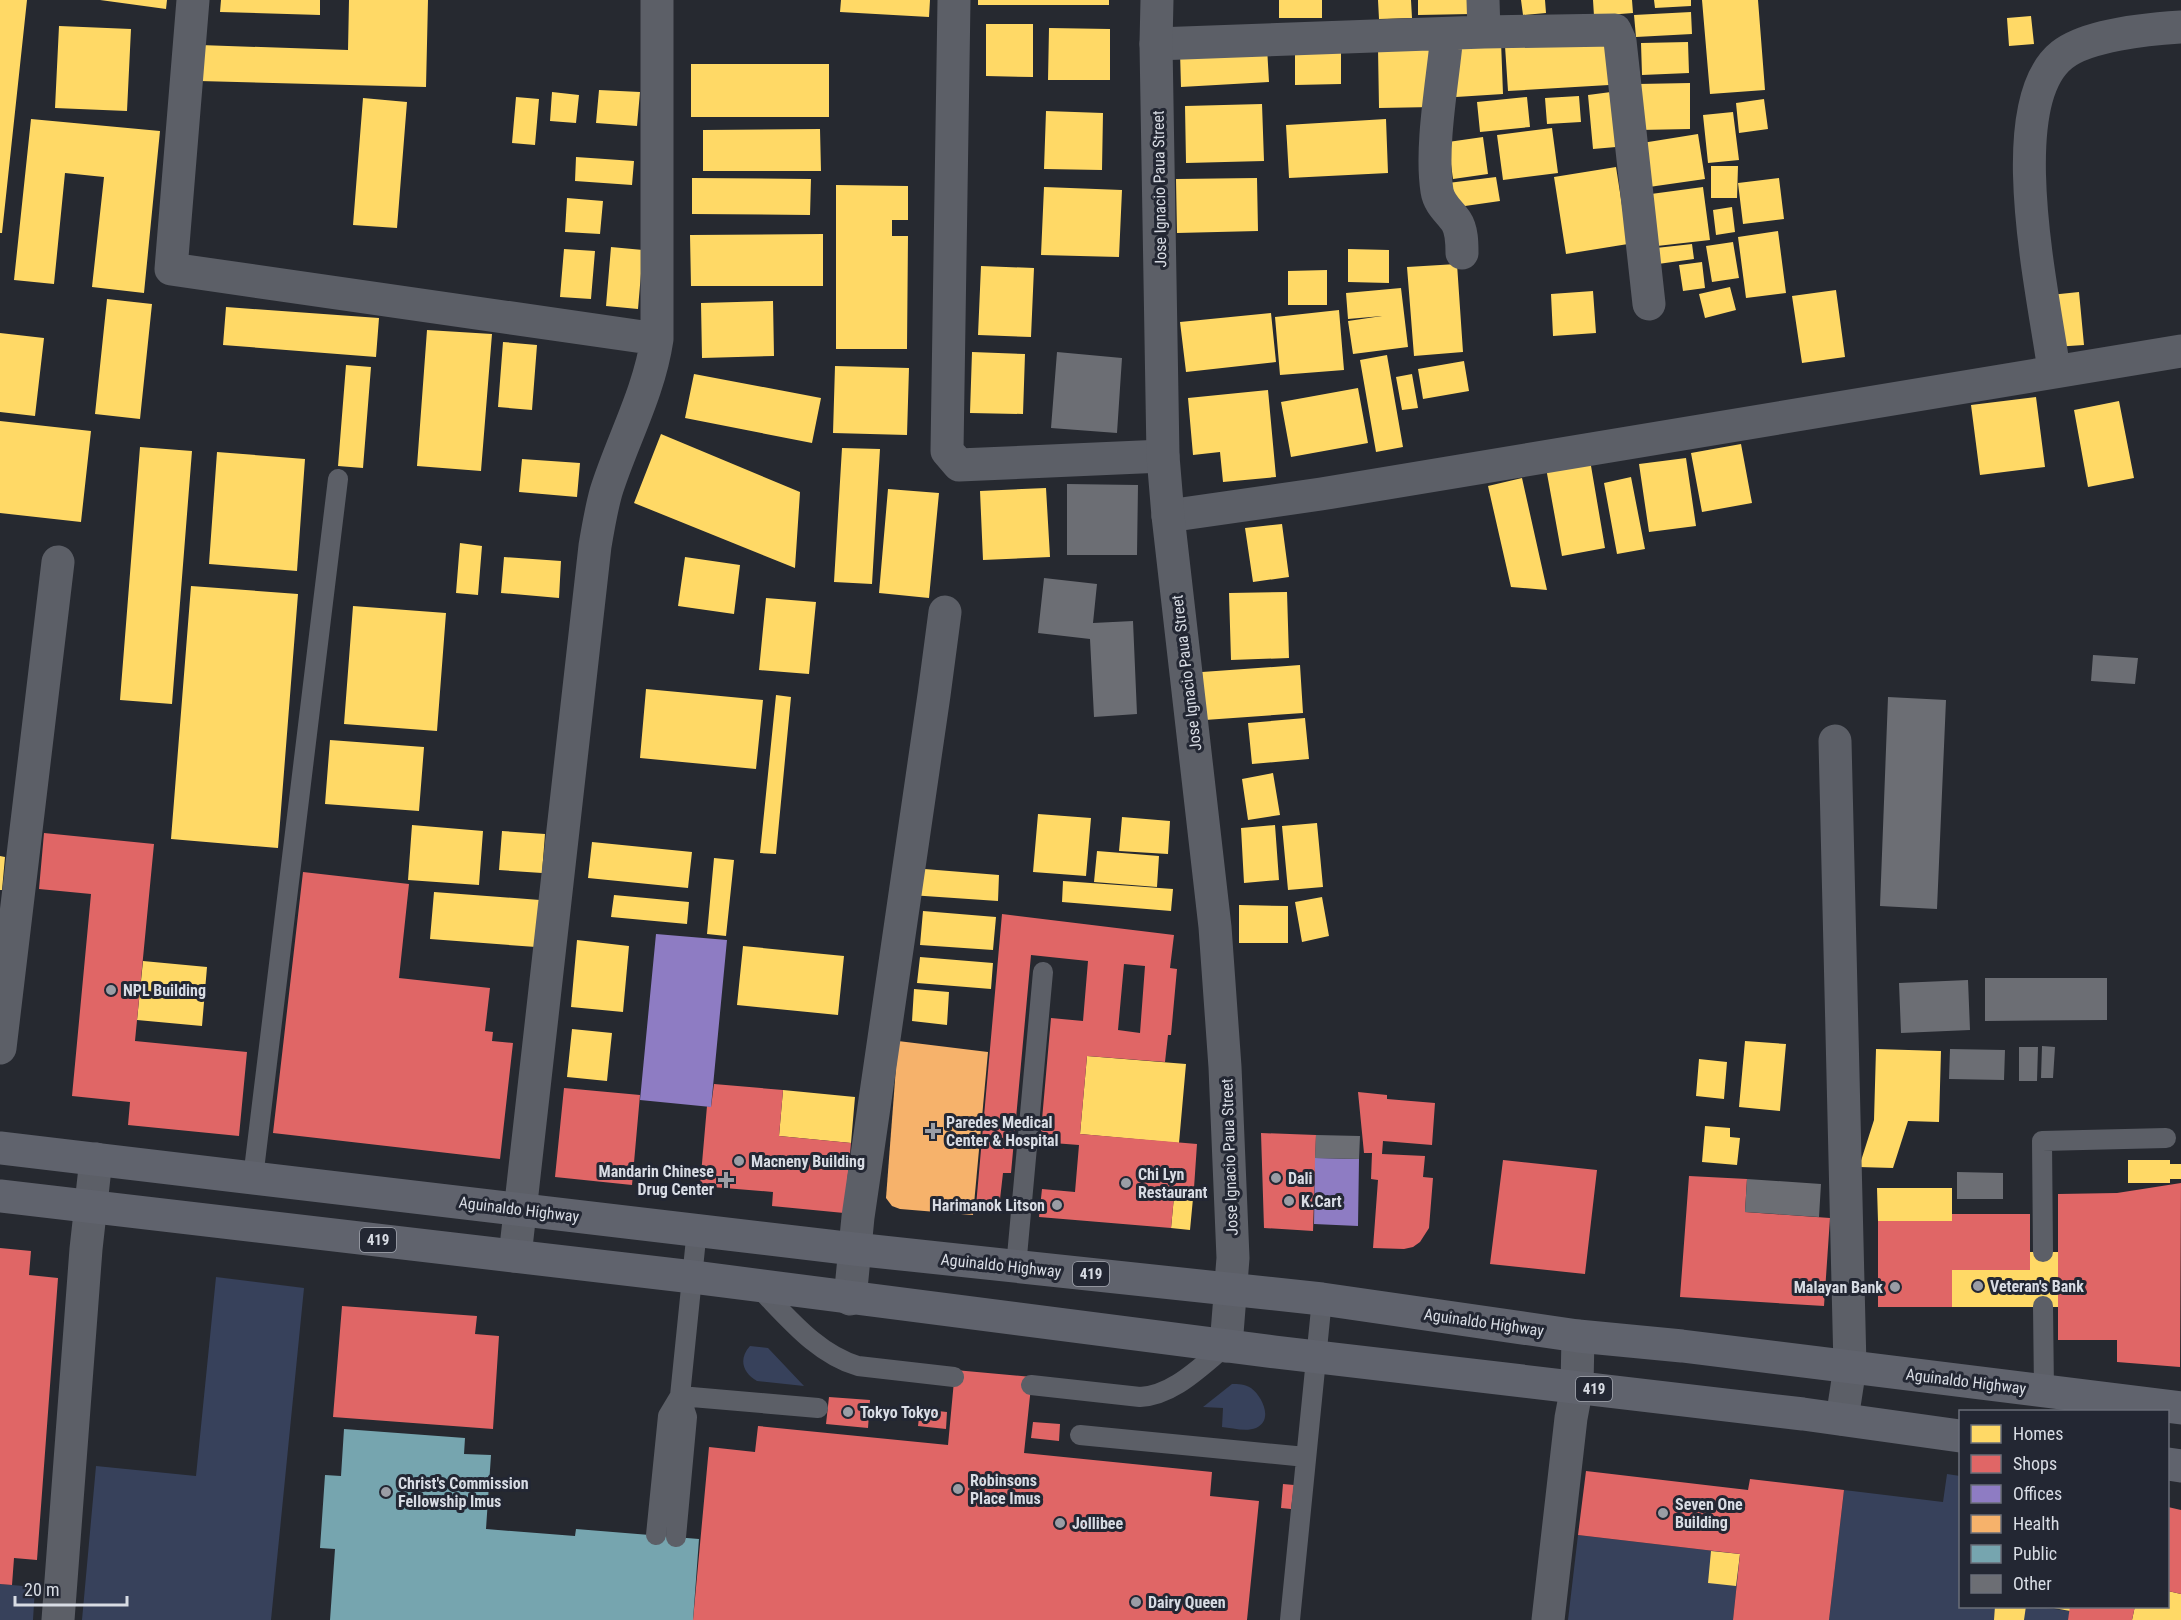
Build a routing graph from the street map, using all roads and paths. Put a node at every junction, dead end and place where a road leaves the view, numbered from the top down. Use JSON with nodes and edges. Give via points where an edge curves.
{"nodes":[{"id":1,"x":194,"y":0,"type":"edge"},
{"id":2,"x":657,"y":0,"type":"edge"},
{"id":3,"x":954,"y":0,"type":"edge"},
{"id":4,"x":1157,"y":0,"type":"edge"},
{"id":5,"x":1483,"y":0,"type":"edge"},
{"id":6,"x":2181,"y":27,"type":"edge"},
{"id":7,"x":1484,"y":32,"type":"junction"},
{"id":8,"x":1448,"y":34,"type":"junction"},
{"id":9,"x":1156,"y":44,"type":"junction"},
{"id":10,"x":1462,"y":253,"type":"dead end"},
{"id":11,"x":1649,"y":304,"type":"dead end"},
{"id":12,"x":657,"y":339,"type":"junction"},
{"id":13,"x":2181,"y":351,"type":"edge"},
{"id":14,"x":2054,"y":371,"type":"junction"},
{"id":15,"x":1163,"y":456,"type":"junction"},
{"id":16,"x":338,"y":479,"type":"dead end"},
{"id":17,"x":1168,"y":516,"type":"junction"},
{"id":18,"x":58,"y":562,"type":"dead end"},
{"id":19,"x":945,"y":612,"type":"dead end"},
{"id":20,"x":1835,"y":741,"type":"dead end"},
{"id":21,"x":1043,"y":972,"type":"dead end"},
{"id":22,"x":0,"y":1048,"type":"edge"},
{"id":23,"x":2166,"y":1138,"type":"dead end"},
{"id":24,"x":0,"y":1148,"type":"edge"},
{"id":25,"x":96,"y":1159,"type":"junction"},
{"id":26,"x":253,"y":1178,"type":"junction"},
{"id":27,"x":0,"y":1196,"type":"edge"},
{"id":28,"x":90,"y":1205,"type":"junction"},
{"id":29,"x":520,"y":1210,"type":"junction"},
{"id":30,"x":696,"y":1229,"type":"junction"},
{"id":31,"x":855,"y":1249,"type":"junction"},
{"id":32,"x":2043,"y":1252,"type":"dead end"},
{"id":33,"x":515,"y":1256,"type":"junction"},
{"id":34,"x":1016,"y":1267,"type":"junction"},
{"id":35,"x":693,"y":1277,"type":"junction"},
{"id":36,"x":756,"y":1285,"type":"junction"},
{"id":37,"x":1232,"y":1288,"type":"junction"},
{"id":38,"x":850,"y":1299,"type":"junction"},
{"id":39,"x":1322,"y":1299,"type":"junction"},
{"id":40,"x":2043,"y":1306,"type":"dead end"},
{"id":41,"x":1578,"y":1336,"type":"junction"},
{"id":42,"x":1226,"y":1346,"type":"junction"},
{"id":43,"x":1318,"y":1356,"type":"junction"},
{"id":44,"x":1850,"y":1367,"type":"junction"},
{"id":45,"x":954,"y":1377,"type":"dead end"},
{"id":46,"x":1030,"y":1385,"type":"dead end"},
{"id":47,"x":1577,"y":1386,"type":"junction"},
{"id":48,"x":2044,"y":1391,"type":"junction"},
{"id":49,"x":680,"y":1396,"type":"junction"},
{"id":50,"x":818,"y":1408,"type":"dead end"},
{"id":51,"x":2181,"y":1408,"type":"edge"},
{"id":52,"x":1842,"y":1419,"type":"junction"},
{"id":53,"x":1080,"y":1435,"type":"dead end"},
{"id":54,"x":1959,"y":1436,"type":"edge"},
{"id":55,"x":1306,"y":1457,"type":"junction"},
{"id":56,"x":656,"y":1535,"type":"dead end"},
{"id":57,"x":676,"y":1537,"type":"dead end"},
{"id":58,"x":58,"y":1620,"type":"edge"},
{"id":59,"x":1290,"y":1620,"type":"edge"},
{"id":60,"x":1548,"y":1620,"type":"edge"}],
"edges":[{"from":1,"to":12,"type":"street","via":[[171,269]]},
{"from":2,"to":12,"type":"street"},
{"from":3,"to":15,"type":"street","via":[[947,451],[959,465]]},
{"from":4,"to":9,"type":"street","name":"Jose Ignacio Paua Street"},
{"from":5,"to":7,"type":"street"},
{"from":6,"to":14,"type":"street","via":[[2099,39],[2078,46],[2050,68],[2037,99],[2031,126],[2032,222]]},
{"from":7,"to":8,"type":"street"},
{"from":7,"to":11,"type":"street","via":[[1615,30],[1620,41]]},
{"from":8,"to":9,"type":"street"},
{"from":8,"to":10,"type":"street","via":[[1436,179],[1440,201],[1457,223]]},
{"from":9,"to":15,"type":"street","name":"Jose Ignacio Paua Street"},
{"from":12,"to":29,"type":"street","via":[[653,364],[599,517]]},
{"from":13,"to":14,"type":"street"},
{"from":14,"to":17,"type":"street"},
{"from":15,"to":17,"type":"street","name":"Jose Ignacio Paua Street"},
{"from":16,"to":26,"type":"lane"},
{"from":17,"to":37,"type":"street","name":"Jose Ignacio Paua Street","via":[[1215,927],[1231,1181]]},
{"from":18,"to":22,"type":"street"},
{"from":19,"to":31,"type":"street"},
{"from":20,"to":44,"type":"street"},
{"from":21,"to":34,"type":"lane"},
{"from":23,"to":32,"type":"lane","via":[[2042,1141]]},
{"from":24,"to":25,"type":"highway","name":"Aguinaldo Highway","number":"419"},
{"from":25,"to":26,"type":"highway","name":"Aguinaldo Highway","number":"419"},
{"from":25,"to":28,"type":"street"},
{"from":26,"to":29,"type":"highway","name":"Aguinaldo Highway","number":"419"},
{"from":27,"to":28,"type":"highway","number":"419"},
{"from":28,"to":33,"type":"highway","number":"419"},
{"from":28,"to":58,"type":"street"},
{"from":29,"to":30,"type":"highway","name":"Aguinaldo Highway","number":"419"},
{"from":29,"to":33,"type":"street"},
{"from":30,"to":31,"type":"highway","name":"Aguinaldo Highway","number":"419"},
{"from":30,"to":35,"type":"lane"},
{"from":31,"to":34,"type":"highway","name":"Aguinaldo Highway","number":"419"},
{"from":31,"to":38,"type":"street"},
{"from":33,"to":35,"type":"highway","number":"419"},
{"from":34,"to":37,"type":"highway","name":"Aguinaldo Highway","number":"419"},
{"from":35,"to":36,"type":"highway","number":"419"},
{"from":35,"to":49,"type":"lane"},
{"from":36,"to":38,"type":"highway","number":"419"},
{"from":36,"to":45,"type":"lane","via":[[806,1335],[843,1362]]},
{"from":37,"to":39,"type":"highway","name":"Aguinaldo Highway","number":"419"},
{"from":37,"to":42,"type":"street","name":"Jose Ignacio Paua Street"},
{"from":38,"to":42,"type":"highway","number":"419"},
{"from":39,"to":41,"type":"highway","name":"Aguinaldo Highway","number":"419"},
{"from":39,"to":43,"type":"lane"},
{"from":40,"to":48,"type":"lane"},
{"from":41,"to":44,"type":"highway","name":"Aguinaldo Highway","number":"419"},
{"from":41,"to":47,"type":"street"},
{"from":42,"to":43,"type":"highway","number":"419"},
{"from":42,"to":46,"type":"lane","via":[[1190,1376],[1153,1396]]},
{"from":43,"to":47,"type":"highway","number":"419"},
{"from":43,"to":55,"type":"lane"},
{"from":44,"to":48,"type":"highway","name":"Aguinaldo Highway","number":"419"},
{"from":44,"to":52,"type":"street"},
{"from":47,"to":52,"type":"highway","number":"419"},
{"from":47,"to":60,"type":"street"},
{"from":48,"to":51,"type":"highway","name":"Aguinaldo Highway","number":"419"},
{"from":49,"to":50,"type":"lane"},
{"from":49,"to":56,"type":"lane","via":[[668,1416]]},
{"from":49,"to":57,"type":"lane","via":[[687,1418]]},
{"from":52,"to":54,"type":"highway","number":"419"},
{"from":53,"to":55,"type":"lane"},
{"from":55,"to":59,"type":"lane"}]}
